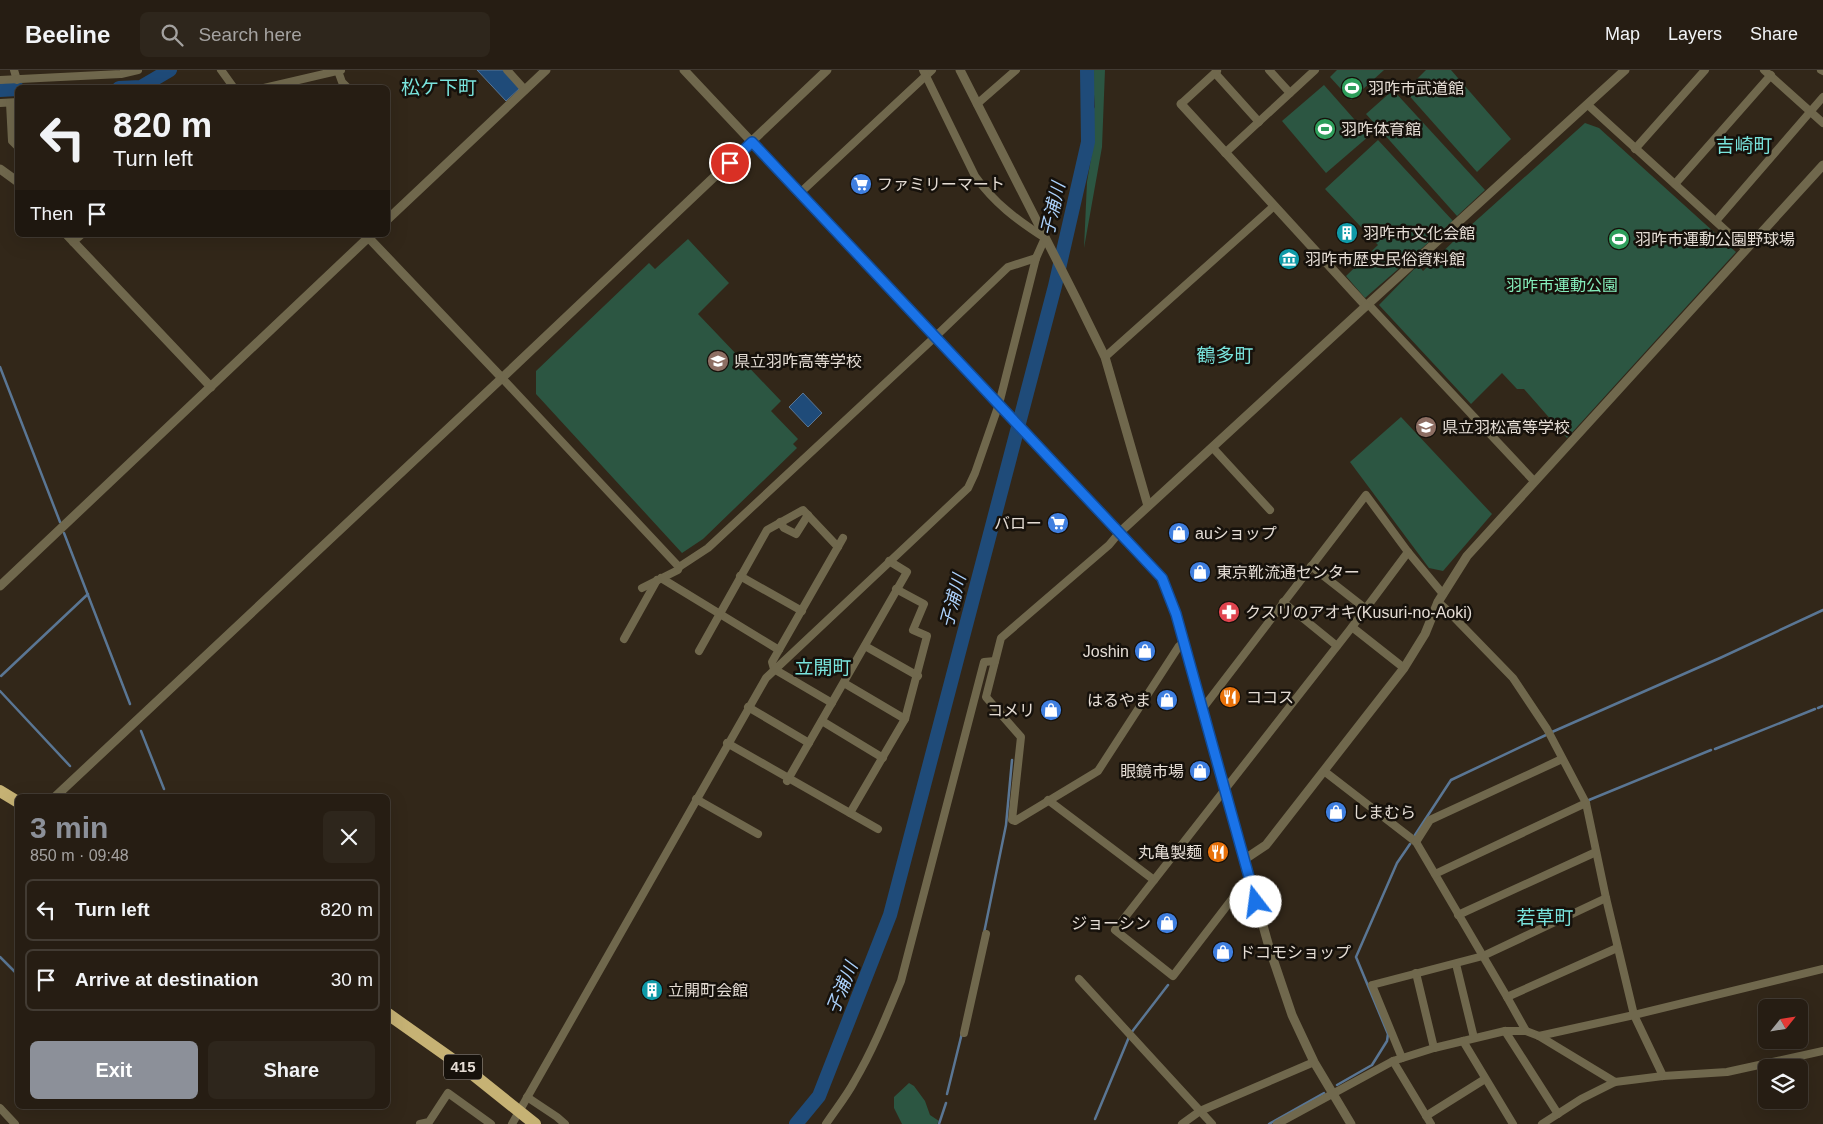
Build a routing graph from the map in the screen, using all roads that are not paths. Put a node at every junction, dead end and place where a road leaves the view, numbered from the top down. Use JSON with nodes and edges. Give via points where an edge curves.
{"nodes":[{"id":1,"x":14,"y":70,"type":"edge"},
{"id":2,"x":138,"y":70,"type":"edge"},
{"id":3,"x":220,"y":70,"type":"edge"},
{"id":4,"x":340,"y":70,"type":"edge"},
{"id":5,"x":507,"y":70,"type":"edge"},
{"id":6,"x":546,"y":70,"type":"edge"},
{"id":7,"x":684,"y":70,"type":"edge"},
{"id":8,"x":827,"y":70,"type":"edge"},
{"id":9,"x":932,"y":70,"type":"edge"},
{"id":10,"x":960,"y":70,"type":"edge"},
{"id":11,"x":1016,"y":70,"type":"edge"},
{"id":12,"x":1269,"y":70,"type":"edge"},
{"id":13,"x":1315,"y":70,"type":"edge"},
{"id":14,"x":1625,"y":70,"type":"edge"},
{"id":15,"x":1705,"y":70,"type":"edge"},
{"id":16,"x":1216,"y":72,"type":"edge"},
{"id":17,"x":924,"y":73,"type":"edge"},
{"id":18,"x":1768,"y":73,"type":"edge"},
{"id":19,"x":0,"y":80,"type":"edge"},
{"id":20,"x":17,"y":80,"type":"junction"},
{"id":21,"x":232,"y":85,"type":"edge"},
{"id":22,"x":287,"y":85,"type":"edge"},
{"id":23,"x":345,"y":85,"type":"edge"},
{"id":24,"x":525,"y":90,"type":"junction"},
{"id":25,"x":1290,"y":93,"type":"junction"},
{"id":26,"x":1823,"y":97,"type":"edge"},
{"id":27,"x":0,"y":103,"type":"edge"},
{"id":28,"x":14,"y":103,"type":"edge"},
{"id":29,"x":977,"y":104,"type":"junction"},
{"id":30,"x":1182,"y":104,"type":"joint"},
{"id":31,"x":1588,"y":105,"type":"junction"},
{"id":32,"x":1810,"y":112,"type":"junction"},
{"id":33,"x":1259,"y":122,"type":"junction"},
{"id":34,"x":1823,"y":123,"type":"edge"},
{"id":35,"x":752,"y":142,"type":"junction"},
{"id":36,"x":15,"y":144,"type":"edge"},
{"id":37,"x":1635,"y":149,"type":"junction"},
{"id":38,"x":1225,"y":153,"type":"junction"},
{"id":39,"x":1823,"y":165,"type":"edge"},
{"id":40,"x":0,"y":169,"type":"edge"},
{"id":41,"x":15,"y":180,"type":"edge"},
{"id":42,"x":1675,"y":184,"type":"junction"},
{"id":43,"x":801,"y":192,"type":"junction"},
{"id":44,"x":1274,"y":206,"type":"junction"},
{"id":45,"x":390,"y":217,"type":"edge"},
{"id":46,"x":1716,"y":221,"type":"junction"},
{"id":47,"x":368,"y":237,"type":"edge"},
{"id":48,"x":370,"y":237,"type":"edge"},
{"id":49,"x":70,"y":238,"type":"edge"},
{"id":50,"x":1045,"y":238,"type":"junction"},
{"id":51,"x":1746,"y":249,"type":"junction"},
{"id":52,"x":1036,"y":258,"type":"junction"},
{"id":53,"x":1367,"y":305,"type":"junction"},
{"id":54,"x":935,"y":337,"type":"junction"},
{"id":55,"x":1105,"y":357,"type":"junction"},
{"id":56,"x":502,"y":378,"type":"junction"},
{"id":57,"x":210,"y":387,"type":"junction"},
{"id":58,"x":1001,"y":407,"type":"junction"},
{"id":59,"x":1212,"y":448,"type":"junction"},
{"id":60,"x":1534,"y":481,"type":"junction"},
{"id":61,"x":1148,"y":506,"type":"junction"},
{"id":62,"x":1270,"y":510,"type":"dead end"},
{"id":63,"x":808,"y":515,"type":"junction"},
{"id":64,"x":780,"y":522,"type":"junction"},
{"id":65,"x":1119,"y":533,"type":"junction"},
{"id":66,"x":843,"y":538,"type":"dead end"},
{"id":67,"x":838,"y":547,"type":"junction"},
{"id":68,"x":1408,"y":552,"type":"junction"},
{"id":69,"x":890,"y":562,"type":"junction"},
{"id":70,"x":1311,"y":566,"type":"junction"},
{"id":71,"x":679,"y":567,"type":"junction"},
{"id":72,"x":740,"y":576,"type":"junction"},
{"id":73,"x":659,"y":579,"type":"junction"},
{"id":74,"x":0,"y":586,"type":"edge"},
{"id":75,"x":642,"y":588,"type":"dead end"},
{"id":76,"x":896,"y":589,"type":"junction"},
{"id":77,"x":1440,"y":598,"type":"junction"},
{"id":78,"x":1283,"y":602,"type":"junction"},
{"id":79,"x":1366,"y":609,"type":"junction"},
{"id":80,"x":802,"y":611,"type":"junction"},
{"id":81,"x":719,"y":614,"type":"junction"},
{"id":82,"x":1352,"y":627,"type":"junction"},
{"id":83,"x":624,"y":639,"type":"dead end"},
{"id":84,"x":1184,"y":642,"type":"junction"},
{"id":85,"x":865,"y":646,"type":"junction"},
{"id":86,"x":1337,"y":646,"type":"junction"},
{"id":87,"x":779,"y":650,"type":"junction"},
{"id":88,"x":699,"y":651,"type":"dead end"},
{"id":89,"x":995,"y":661,"type":"junction"},
{"id":90,"x":1404,"y":668,"type":"junction"},
{"id":91,"x":774,"y":669,"type":"junction"},
{"id":92,"x":918,"y":676,"type":"junction"},
{"id":93,"x":844,"y":683,"type":"junction"},
{"id":94,"x":832,"y":703,"type":"junction"},
{"id":95,"x":748,"y":707,"type":"junction"},
{"id":96,"x":1203,"y":708,"type":"junction"},
{"id":97,"x":905,"y":719,"type":"junction"},
{"id":98,"x":822,"y":721,"type":"junction"},
{"id":99,"x":728,"y":743,"type":"junction"},
{"id":100,"x":809,"y":743,"type":"junction"},
{"id":101,"x":883,"y":758,"type":"junction"},
{"id":102,"x":1562,"y":759,"type":"junction"},
{"id":103,"x":1324,"y":771,"type":"junction"},
{"id":104,"x":788,"y":780,"type":"junction"},
{"id":105,"x":1225,"y":790,"type":"junction"},
{"id":106,"x":0,"y":791,"type":"edge"},
{"id":107,"x":58,"y":794,"type":"edge"},
{"id":108,"x":696,"y":799,"type":"junction"},
{"id":109,"x":15,"y":800,"type":"edge"},
{"id":110,"x":1048,"y":800,"type":"junction"},
{"id":111,"x":1586,"y":803,"type":"junction"},
{"id":112,"x":850,"y":814,"type":"junction"},
{"id":113,"x":878,"y":829,"type":"dead end"},
{"id":114,"x":758,"y":834,"type":"dead end"},
{"id":115,"x":1416,"y":842,"type":"junction"},
{"id":116,"x":1596,"y":852,"type":"junction"},
{"id":117,"x":1245,"y":859,"type":"junction"},
{"id":118,"x":1435,"y":874,"type":"junction"},
{"id":119,"x":1154,"y":880,"type":"junction"},
{"id":120,"x":1252,"y":886,"type":"junction"},
{"id":121,"x":1606,"y":898,"type":"junction"},
{"id":122,"x":1458,"y":915,"type":"junction"},
{"id":123,"x":986,"y":934,"type":"dead end"},
{"id":124,"x":1617,"y":948,"type":"junction"},
{"id":125,"x":1483,"y":956,"type":"junction"},
{"id":126,"x":1456,"y":964,"type":"junction"},
{"id":127,"x":1823,"y":969,"type":"edge"},
{"id":128,"x":1416,"y":973,"type":"junction"},
{"id":129,"x":1079,"y":979,"type":"dead end"},
{"id":130,"x":1508,"y":997,"type":"junction"},
{"id":131,"x":390,"y":1015,"type":"edge"},
{"id":132,"x":1634,"y":1015,"type":"junction"},
{"id":133,"x":1505,"y":1031,"type":"junction"},
{"id":134,"x":1526,"y":1031,"type":"junction"},
{"id":135,"x":964,"y":1032,"type":"dead end"},
{"id":136,"x":1539,"y":1036,"type":"junction"},
{"id":137,"x":1474,"y":1038,"type":"junction"},
{"id":138,"x":1463,"y":1041,"type":"junction"},
{"id":139,"x":1434,"y":1048,"type":"junction"},
{"id":140,"x":1823,"y":1051,"type":"edge"},
{"id":141,"x":1402,"y":1058,"type":"junction"},
{"id":142,"x":1393,"y":1061,"type":"junction"},
{"id":143,"x":1314,"y":1062,"type":"junction"},
{"id":144,"x":1662,"y":1076,"type":"junction"},
{"id":145,"x":1485,"y":1079,"type":"junction"},
{"id":146,"x":1614,"y":1082,"type":"junction"},
{"id":147,"x":1332,"y":1094,"type":"junction"},
{"id":148,"x":527,"y":1097,"type":"junction"},
{"id":149,"x":0,"y":1108,"type":"edge"},
{"id":150,"x":519,"y":1111,"type":"junction"},
{"id":151,"x":1200,"y":1111,"type":"junction"},
{"id":152,"x":1558,"y":1114,"type":"junction"},
{"id":153,"x":1426,"y":1116,"type":"junction"},
{"id":154,"x":15,"y":1124,"type":"edge"},
{"id":155,"x":420,"y":1124,"type":"edge"},
{"id":156,"x":491,"y":1124,"type":"edge"},
{"id":157,"x":512,"y":1124,"type":"edge"},
{"id":158,"x":535,"y":1124,"type":"edge"},
{"id":159,"x":565,"y":1124,"type":"edge"},
{"id":160,"x":826,"y":1124,"type":"edge"},
{"id":161,"x":1182,"y":1124,"type":"edge"},
{"id":162,"x":1212,"y":1124,"type":"edge"},
{"id":163,"x":1277,"y":1124,"type":"edge"},
{"id":164,"x":1351,"y":1124,"type":"edge"},
{"id":165,"x":1431,"y":1124,"type":"edge"},
{"id":166,"x":1513,"y":1124,"type":"edge"},
{"id":167,"x":1542,"y":1124,"type":"edge"}],
"edges":[{"from":1,"to":20,"type":"street"},
{"from":2,"to":20,"type":"street","via":[[121,74]]},
{"from":3,"to":21,"type":"street"},
{"from":4,"to":22,"type":"street"},
{"from":4,"to":23,"type":"street"},
{"from":5,"to":24,"type":"street"},
{"from":6,"to":24,"type":"street"},
{"from":7,"to":35,"type":"street"},
{"from":8,"to":35,"type":"street"},
{"from":9,"to":17,"type":"street"},
{"from":10,"to":29,"type":"street"},
{"from":11,"to":29,"type":"street"},
{"from":12,"to":25,"type":"street"},
{"from":13,"to":25,"type":"street"},
{"from":14,"to":31,"type":"street"},
{"from":15,"to":37,"type":"street"},
{"from":16,"to":30,"type":"street"},
{"from":16,"to":33,"type":"street"},
{"from":17,"to":43,"type":"street"},
{"from":17,"to":50,"type":"street","via":[[985,190],[1010,215]]},
{"from":18,"to":32,"type":"street"},
{"from":18,"to":42,"type":"street"},
{"from":19,"to":20,"type":"street"},
{"from":24,"to":45,"type":"street"},
{"from":25,"to":33,"type":"street"},
{"from":26,"to":32,"type":"street"},
{"from":27,"to":28,"type":"street"},
{"from":28,"to":36,"type":"street","via":[[12,141]]},
{"from":29,"to":50,"type":"street"},
{"from":30,"to":38,"type":"street"},
{"from":31,"to":37,"type":"street"},
{"from":31,"to":53,"type":"street"},
{"from":32,"to":34,"type":"street"},
{"from":32,"to":46,"type":"street"},
{"from":33,"to":38,"type":"street"},
{"from":35,"to":43,"type":"street"},
{"from":35,"to":56,"type":"street"},
{"from":37,"to":42,"type":"street"},
{"from":38,"to":44,"type":"street"},
{"from":39,"to":51,"type":"street"},
{"from":40,"to":41,"type":"street"},
{"from":42,"to":46,"type":"street"},
{"from":43,"to":54,"type":"street"},
{"from":44,"to":53,"type":"street"},
{"from":44,"to":55,"type":"street"},
{"from":46,"to":51,"type":"street"},
{"from":47,"to":57,"type":"street"},
{"from":48,"to":56,"type":"street"},
{"from":49,"to":57,"type":"street"},
{"from":50,"to":52,"type":"street"},
{"from":50,"to":55,"type":"street"},
{"from":51,"to":60,"type":"street"},
{"from":52,"to":54,"type":"street","via":[[1008,267]]},
{"from":52,"to":58,"type":"street"},
{"from":53,"to":59,"type":"street"},
{"from":53,"to":60,"type":"street"},
{"from":54,"to":58,"type":"street"},
{"from":54,"to":71,"type":"street","via":[[708,548]]},
{"from":55,"to":61,"type":"street"},
{"from":56,"to":71,"type":"street"},
{"from":56,"to":107,"type":"street"},
{"from":57,"to":74,"type":"street"},
{"from":58,"to":65,"type":"street"},
{"from":58,"to":69,"type":"street","via":[[968,488]]},
{"from":59,"to":61,"type":"street"},
{"from":59,"to":62,"type":"street"},
{"from":60,"to":77,"type":"street","via":[[1467,556]]},
{"from":61,"to":65,"type":"street"},
{"from":63,"to":64,"type":"street","via":[[803,510]]},
{"from":63,"to":64,"type":"street","via":[[796,534]]},
{"from":63,"to":67,"type":"street"},
{"from":64,"to":72,"type":"street","via":[[767,530]]},
{"from":65,"to":84,"type":"street","via":[[1162,578]]},
{"from":65,"to":89,"type":"street","via":[[1001,638]]},
{"from":66,"to":67,"type":"street"},
{"from":67,"to":80,"type":"street"},
{"from":68,"to":70,"type":"street","via":[[1366,495]]},
{"from":68,"to":77,"type":"street"},
{"from":68,"to":79,"type":"street"},
{"from":69,"to":76,"type":"street","via":[[908,572]]},
{"from":69,"to":91,"type":"street"},
{"from":70,"to":78,"type":"street"},
{"from":70,"to":79,"type":"street"},
{"from":71,"to":73,"type":"street"},
{"from":72,"to":80,"type":"street"},
{"from":72,"to":81,"type":"street"},
{"from":73,"to":75,"type":"street"},
{"from":73,"to":81,"type":"street"},
{"from":73,"to":83,"type":"street"},
{"from":76,"to":85,"type":"street"},
{"from":76,"to":92,"type":"street","via":[[924,604],[913,630],[927,636]]},
{"from":77,"to":90,"type":"street","via":[[1425,634]]},
{"from":77,"to":102,"type":"street","via":[[1513,678],[1547,729]]},
{"from":78,"to":86,"type":"street"},
{"from":78,"to":96,"type":"street"},
{"from":79,"to":82,"type":"street"},
{"from":80,"to":87,"type":"street"},
{"from":81,"to":87,"type":"street"},
{"from":81,"to":88,"type":"street"},
{"from":82,"to":86,"type":"street"},
{"from":82,"to":90,"type":"street"},
{"from":84,"to":96,"type":"street"},
{"from":84,"to":110,"type":"street","via":[[1098,771]]},
{"from":85,"to":92,"type":"street"},
{"from":85,"to":93,"type":"street"},
{"from":86,"to":105,"type":"street"},
{"from":87,"to":91,"type":"street","via":[[772,662]]},
{"from":89,"to":110,"type":"street","via":[[986,697],[1021,737],[1012,820]]},
{"from":89,"to":160,"type":"street","via":[[984,662],[901,980],[867,1059]]},
{"from":90,"to":103,"type":"street"},
{"from":91,"to":94,"type":"street"},
{"from":91,"to":95,"type":"street"},
{"from":92,"to":97,"type":"street"},
{"from":93,"to":94,"type":"street"},
{"from":93,"to":97,"type":"street"},
{"from":94,"to":98,"type":"street"},
{"from":95,"to":99,"type":"street"},
{"from":95,"to":100,"type":"street"},
{"from":96,"to":105,"type":"street"},
{"from":97,"to":101,"type":"street"},
{"from":98,"to":100,"type":"street"},
{"from":98,"to":101,"type":"street"},
{"from":99,"to":104,"type":"street"},
{"from":99,"to":108,"type":"street"},
{"from":100,"to":104,"type":"street"},
{"from":101,"to":112,"type":"street"},
{"from":102,"to":111,"type":"street"},
{"from":102,"to":115,"type":"street","via":[[1430,820]]},
{"from":103,"to":115,"type":"street"},
{"from":103,"to":117,"type":"street","via":[[1266,845]]},
{"from":104,"to":112,"type":"street"},
{"from":105,"to":117,"type":"street"},
{"from":105,"to":119,"type":"street"},
{"from":106,"to":109,"type":"highway"},
{"from":108,"to":114,"type":"street"},
{"from":108,"to":148,"type":"street"},
{"from":110,"to":119,"type":"street"},
{"from":111,"to":116,"type":"street"},
{"from":111,"to":118,"type":"street"},
{"from":112,"to":113,"type":"street"},
{"from":115,"to":118,"type":"street"},
{"from":116,"to":121,"type":"street"},
{"from":116,"to":122,"type":"street"},
{"from":117,"to":120,"type":"street"},
{"from":118,"to":122,"type":"street"},
{"from":119,"to":120,"type":"street","via":[[1115,930],[1173,976],[1239,890]]},
{"from":120,"to":143,"type":"street","via":[[1292,1015]]},
{"from":121,"to":124,"type":"street"},
{"from":121,"to":125,"type":"street"},
{"from":122,"to":125,"type":"street"},
{"from":123,"to":135,"type":"street"},
{"from":124,"to":130,"type":"street"},
{"from":124,"to":132,"type":"street"},
{"from":125,"to":126,"type":"street"},
{"from":125,"to":130,"type":"street"},
{"from":126,"to":128,"type":"street"},
{"from":126,"to":137,"type":"street"},
{"from":127,"to":132,"type":"street"},
{"from":128,"to":139,"type":"street"},
{"from":128,"to":141,"type":"street","via":[[1372,985]]},
{"from":129,"to":151,"type":"street"},
{"from":130,"to":134,"type":"street"},
{"from":131,"to":150,"type":"highway","number":"415"},
{"from":132,"to":136,"type":"street"},
{"from":132,"to":144,"type":"street"},
{"from":133,"to":134,"type":"street"},
{"from":133,"to":137,"type":"street"},
{"from":133,"to":152,"type":"street"},
{"from":134,"to":136,"type":"street"},
{"from":136,"to":146,"type":"street"},
{"from":137,"to":138,"type":"street"},
{"from":138,"to":139,"type":"street"},
{"from":138,"to":145,"type":"street"},
{"from":139,"to":141,"type":"street"},
{"from":140,"to":144,"type":"street","via":[[1727,1072]]},
{"from":141,"to":142,"type":"street"},
{"from":142,"to":147,"type":"street"},
{"from":142,"to":153,"type":"street"},
{"from":143,"to":147,"type":"street"},
{"from":143,"to":151,"type":"street"},
{"from":144,"to":146,"type":"street"},
{"from":145,"to":153,"type":"street"},
{"from":145,"to":166,"type":"street"},
{"from":146,"to":152,"type":"street"},
{"from":147,"to":163,"type":"street"},
{"from":147,"to":164,"type":"street"},
{"from":148,"to":150,"type":"street"},
{"from":148,"to":159,"type":"street"},
{"from":149,"to":154,"type":"street"},
{"from":150,"to":157,"type":"street"},
{"from":150,"to":158,"type":"highway","number":"415"},
{"from":151,"to":161,"type":"street"},
{"from":151,"to":162,"type":"street"},
{"from":152,"to":167,"type":"street"},
{"from":153,"to":165,"type":"street"},
{"from":155,"to":156,"type":"street","via":[[429,1122],[448,1093]]}]}
